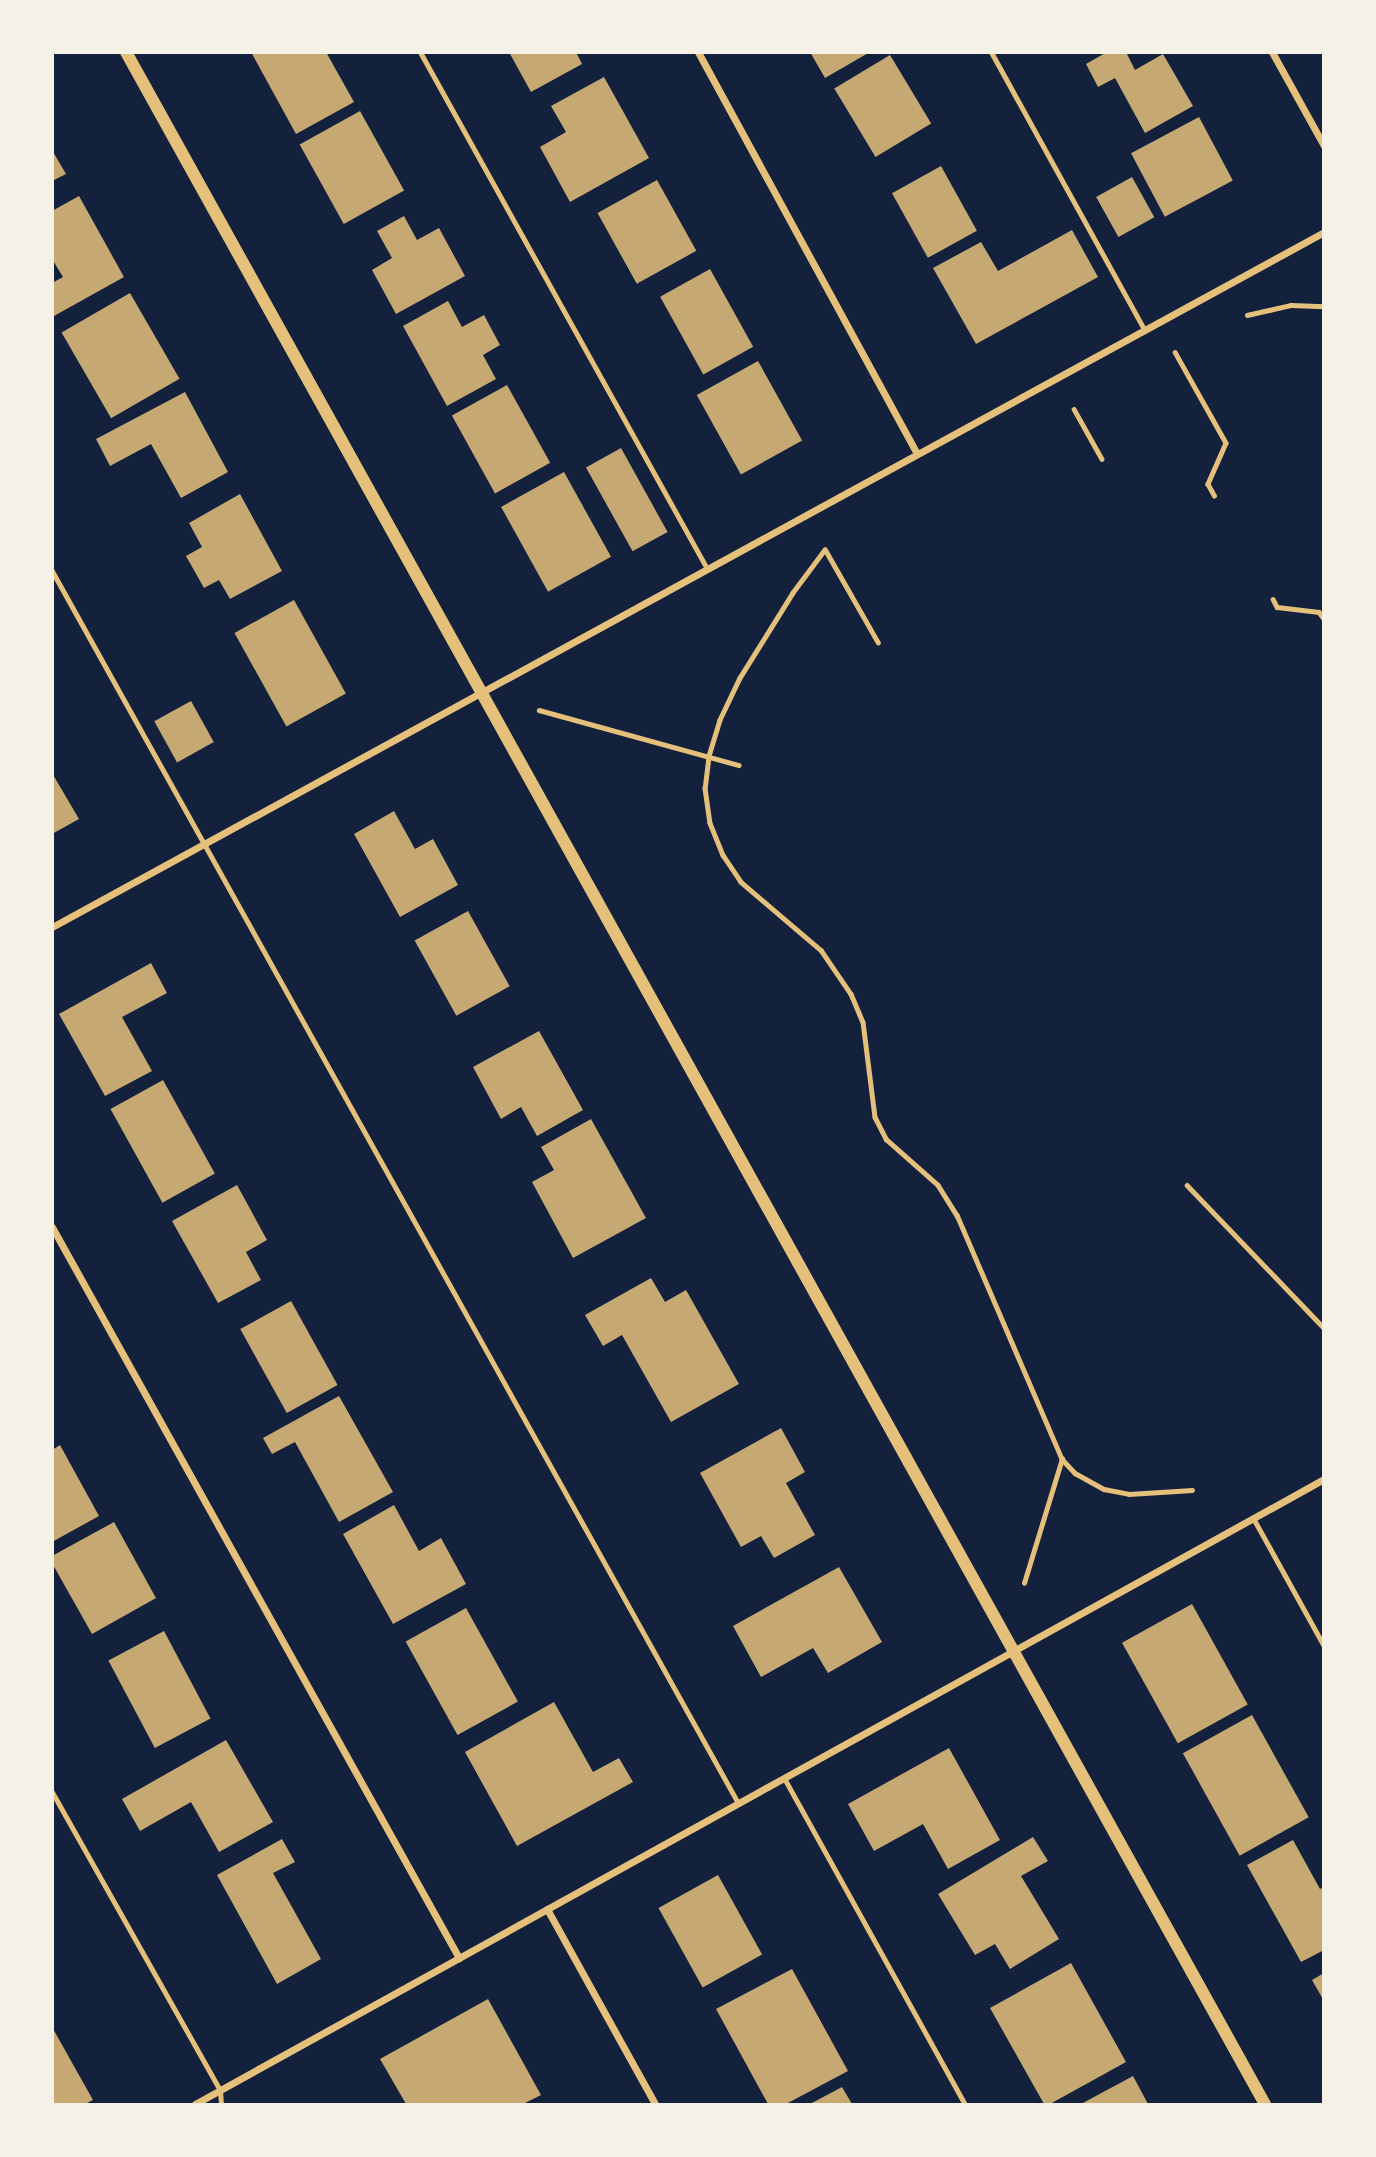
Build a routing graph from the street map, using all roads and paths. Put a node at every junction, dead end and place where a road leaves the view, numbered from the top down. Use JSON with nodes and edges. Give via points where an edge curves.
{"nodes":[{"id":1,"x":126,"y":52,"type":"edge"},
{"id":2,"x":421,"y":52,"type":"edge"},
{"id":3,"x":698,"y":52,"type":"edge"},
{"id":4,"x":991,"y":52,"type":"edge"},
{"id":5,"x":1272,"y":52,"type":"edge"},
{"id":6,"x":1324,"y":146,"type":"edge"},
{"id":7,"x":1324,"y":232,"type":"edge"},
{"id":8,"x":1324,"y":306,"type":"edge"},
{"id":9,"x":1247,"y":314,"type":"dead end"},
{"id":10,"x":1144,"y":329,"type":"junction"},
{"id":11,"x":1174,"y":352,"type":"dead end"},
{"id":12,"x":1074,"y":409,"type":"dead end"},
{"id":13,"x":916,"y":452,"type":"junction"},
{"id":14,"x":1102,"y":459,"type":"dead end"},
{"id":15,"x":1214,"y":495,"type":"dead end"},
{"id":16,"x":706,"y":567,"type":"junction"},
{"id":17,"x":52,"y":570,"type":"edge"},
{"id":18,"x":1273,"y":600,"type":"dead end"},
{"id":19,"x":1324,"y":618,"type":"edge"},
{"id":20,"x":878,"y":643,"type":"dead end"},
{"id":21,"x":480,"y":691,"type":"junction"},
{"id":22,"x":538,"y":710,"type":"dead end"},
{"id":23,"x":709,"y":757,"type":"junction"},
{"id":24,"x":739,"y":765,"type":"dead end"},
{"id":25,"x":204,"y":843,"type":"junction"},
{"id":26,"x":52,"y":927,"type":"edge"},
{"id":27,"x":1187,"y":1185,"type":"dead end"},
{"id":28,"x":52,"y":1227,"type":"edge"},
{"id":29,"x":1324,"y":1328,"type":"edge"},
{"id":30,"x":1062,"y":1458,"type":"junction"},
{"id":31,"x":1324,"y":1479,"type":"edge"},
{"id":32,"x":1192,"y":1490,"type":"dead end"},
{"id":33,"x":1252,"y":1518,"type":"junction"},
{"id":34,"x":1024,"y":1583,"type":"dead end"},
{"id":35,"x":1324,"y":1646,"type":"edge"},
{"id":36,"x":1015,"y":1650,"type":"junction"},
{"id":37,"x":784,"y":1778,"type":"junction"},
{"id":38,"x":52,"y":1792,"type":"edge"},
{"id":39,"x":738,"y":1803,"type":"junction"},
{"id":40,"x":547,"y":1909,"type":"junction"},
{"id":41,"x":459,"y":1958,"type":"junction"},
{"id":42,"x":220,"y":2090,"type":"junction"},
{"id":43,"x":194,"y":2105,"type":"edge"},
{"id":44,"x":221,"y":2105,"type":"edge"},
{"id":45,"x":655,"y":2105,"type":"edge"},
{"id":46,"x":965,"y":2105,"type":"edge"},
{"id":47,"x":1265,"y":2105,"type":"edge"}],
"edges":[{"from":1,"to":21,"type":"street"},
{"from":2,"to":16,"type":"lane"},
{"from":3,"to":13,"type":"street"},
{"from":4,"to":10,"type":"lane"},
{"from":5,"to":6,"type":"street"},
{"from":7,"to":10,"type":"street"},
{"from":8,"to":9,"type":"path"},
{"from":10,"to":13,"type":"street"},
{"from":11,"to":15,"type":"path","via":[[1226,443],[1208,484]]},
{"from":12,"to":14,"type":"path"},
{"from":13,"to":16,"type":"street"},
{"from":16,"to":21,"type":"street"},
{"from":17,"to":25,"type":"lane"},
{"from":18,"to":19,"type":"path","via":[[1277,607],[1319,612]]},
{"from":20,"to":23,"type":"path","via":[[825,550],[740,678]]},
{"from":21,"to":25,"type":"street"},
{"from":21,"to":36,"type":"street"},
{"from":22,"to":23,"type":"path"},
{"from":23,"to":24,"type":"path"},
{"from":23,"to":30,"type":"path","via":[[705,788],[710,823],[723,856],[741,882],[821,950],[851,994],[863,1022],[875,1117],[886,1139],[938,1185],[957,1215]]},
{"from":25,"to":26,"type":"street"},
{"from":25,"to":39,"type":"lane"},
{"from":27,"to":29,"type":"path"},
{"from":28,"to":41,"type":"street"},
{"from":30,"to":32,"type":"path","via":[[1075,1473],[1104,1489],[1141,1494]]},
{"from":30,"to":34,"type":"path"},
{"from":31,"to":33,"type":"street"},
{"from":33,"to":35,"type":"lane"},
{"from":33,"to":36,"type":"street"},
{"from":36,"to":37,"type":"street"},
{"from":36,"to":47,"type":"street"},
{"from":37,"to":39,"type":"street"},
{"from":37,"to":46,"type":"lane"},
{"from":38,"to":42,"type":"lane"},
{"from":39,"to":40,"type":"street"},
{"from":40,"to":41,"type":"street"},
{"from":40,"to":45,"type":"street"},
{"from":41,"to":42,"type":"street"},
{"from":42,"to":43,"type":"street"},
{"from":42,"to":44,"type":"lane"}]}
